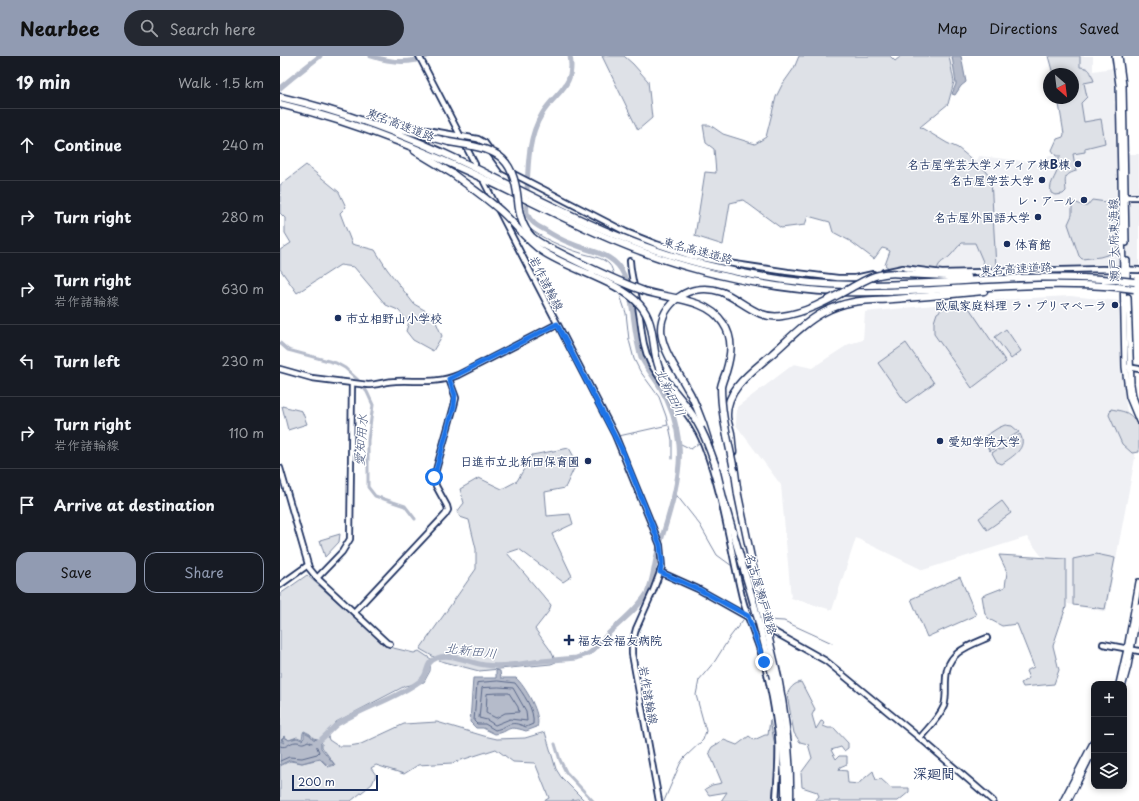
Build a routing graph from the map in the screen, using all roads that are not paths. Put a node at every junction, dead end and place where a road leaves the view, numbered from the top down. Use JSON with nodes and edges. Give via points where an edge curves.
{"nodes":[{"id":1,"x":419,"y":56,"type":"edge"},
{"id":2,"x":1115,"y":56,"type":"edge"},
{"id":3,"x":1119,"y":56,"type":"edge"},
{"id":4,"x":280,"y":97,"type":"edge"},
{"id":5,"x":302,"y":102,"type":"junction"},
{"id":6,"x":281,"y":104,"type":"edge"},
{"id":7,"x":378,"y":116,"type":"dead end"},
{"id":8,"x":384,"y":135,"type":"junction"},
{"id":9,"x":460,"y":136,"type":"junction"},
{"id":10,"x":474,"y":164,"type":"dead end"},
{"id":11,"x":484,"y":182,"type":"dead end"},
{"id":12,"x":513,"y":190,"type":"junction"},
{"id":13,"x":1126,"y":197,"type":"junction"},
{"id":14,"x":1139,"y":197,"type":"edge"},
{"id":15,"x":533,"y":200,"type":"junction"},
{"id":16,"x":630,"y":261,"type":"dead end"},
{"id":17,"x":1125,"y":269,"type":"junction"},
{"id":18,"x":1139,"y":270,"type":"edge"},
{"id":19,"x":1057,"y":277,"type":"junction"},
{"id":20,"x":1136,"y":282,"type":"edge"},
{"id":21,"x":1089,"y":285,"type":"junction"},
{"id":22,"x":1136,"y":289,"type":"edge"},
{"id":23,"x":557,"y":324,"type":"junction"},
{"id":24,"x":1128,"y":367,"type":"junction"},
{"id":25,"x":280,"y":369,"type":"edge"},
{"id":26,"x":1139,"y":369,"type":"edge"},
{"id":27,"x":449,"y":379,"type":"junction"},
{"id":28,"x":355,"y":384,"type":"junction"},
{"id":29,"x":1139,"y":413,"type":"edge"},
{"id":30,"x":1139,"y":421,"type":"edge"},
{"id":31,"x":716,"y":467,"type":"junction"},
{"id":32,"x":280,"y":468,"type":"edge"},
{"id":33,"x":734,"y":470,"type":"junction"},
{"id":34,"x":308,"y":565,"type":"junction"},
{"id":35,"x":660,"y":572,"type":"junction"},
{"id":36,"x":317,"y":578,"type":"junction"},
{"id":37,"x":1139,"y":582,"type":"edge"},
{"id":38,"x":280,"y":585,"type":"edge"},
{"id":39,"x":757,"y":602,"type":"junction"},
{"id":40,"x":1139,"y":606,"type":"edge"},
{"id":41,"x":354,"y":612,"type":"junction"},
{"id":42,"x":748,"y":616,"type":"junction"},
{"id":43,"x":987,"y":638,"type":"dead end"},
{"id":44,"x":390,"y":644,"type":"dead end"},
{"id":45,"x":1104,"y":644,"type":"dead end"},
{"id":46,"x":1129,"y":649,"type":"junction"},
{"id":47,"x":1139,"y":651,"type":"edge"},
{"id":48,"x":775,"y":677,"type":"junction"},
{"id":49,"x":1120,"y":681,"type":"edge"},
{"id":50,"x":1124,"y":681,"type":"edge"},
{"id":51,"x":920,"y":738,"type":"junction"},
{"id":52,"x":1091,"y":747,"type":"edge"},
{"id":53,"x":1092,"y":753,"type":"edge"},
{"id":54,"x":659,"y":801,"type":"edge"},
{"id":55,"x":776,"y":801,"type":"edge"},
{"id":56,"x":785,"y":801,"type":"edge"},
{"id":57,"x":790,"y":801,"type":"edge"},
{"id":58,"x":993,"y":801,"type":"edge"},
{"id":59,"x":1063,"y":801,"type":"edge"},
{"id":60,"x":1068,"y":801,"type":"edge"}],
"edges":[{"from":1,"to":9,"type":"street"},
{"from":2,"to":17,"type":"main road","name":"瀬戸大府東海線","via":[[1119,85]]},
{"from":3,"to":13,"type":"main road","name":"瀬戸大府東海線","via":[[1123,85]]},
{"from":4,"to":5,"type":"highway","name":"東名高速道路"},
{"from":5,"to":12,"type":"highway","name":"東名高速道路","via":[[386,129],[442,152]]},
{"from":5,"to":33,"type":"highway","bridge":true,"via":[[495,153],[504,159],[511,170],[522,223],[536,240],[622,283],[705,307],[714,313],[723,321],[730,337],[731,348],[721,386],[721,403]]},
{"from":6,"to":8,"type":"highway","name":"東名高速道路"},
{"from":7,"to":9,"type":"street","via":[[409,126]]},
{"from":8,"to":12,"type":"highway","name":"東名高速道路"},
{"from":8,"to":31,"type":"highway","bridge":true,"via":[[453,174],[495,206],[527,239],[543,251],[631,296],[647,314],[662,373],[700,426]]},
{"from":9,"to":10,"type":"street"},
{"from":9,"to":17,"type":"street","via":[[482,142],[509,172],[626,232],[692,256],[721,262],[838,278],[855,278],[903,268],[942,273]]},
{"from":11,"to":23,"type":"street","name":"岩作諸輪線"},
{"from":12,"to":15,"type":"highway","name":"東名高速道路"},
{"from":13,"to":14,"type":"street"},
{"from":13,"to":17,"type":"main road","name":"瀬戸大府東海線"},
{"from":15,"to":19,"type":"highway","name":"東名高速道路","via":[[654,250],[701,264],[769,278],[860,285]]},
{"from":15,"to":21,"type":"highway","name":"東名高速道路","via":[[589,231],[661,259],[720,275],[777,286],[836,292],[873,292]]},
{"from":16,"to":42,"type":"street","via":[[644,346],[659,376],[689,415],[704,445],[714,474]]},
{"from":17,"to":18,"type":"street"},
{"from":17,"to":24,"type":"main road","name":"瀬戸大府東海線"},
{"from":19,"to":20,"type":"highway","name":"東名高速道路","bridge":true},
{"from":19,"to":31,"type":"highway","bridge":true,"via":[[974,278],[890,273],[874,276],[797,313],[771,317],[725,294],[708,289],[685,293],[671,305],[664,316],[661,328],[664,347],[695,403]]},
{"from":21,"to":22,"type":"highway","name":"東名高速道路","bridge":true},
{"from":21,"to":33,"type":"highway","bridge":true,"via":[[866,300],[846,303],[825,312],[803,327],[756,368],[740,383],[733,394],[728,405],[727,417]]},
{"from":23,"to":27,"type":"street"},
{"from":23,"to":35,"type":"street","name":"岩作諸輪線","via":[[624,456],[660,545]]},
{"from":24,"to":26,"type":"street"},
{"from":24,"to":29,"type":"main road","name":"瀬戸大府東海線","via":[[1133,397]]},
{"from":24,"to":30,"type":"main road","name":"瀬戸大府東海線","via":[[1129,397]]},
{"from":25,"to":28,"type":"street","via":[[312,378]]},
{"from":27,"to":28,"type":"street","via":[[396,380],[376,385]]},
{"from":27,"to":41,"type":"street","via":[[455,395],[454,406],[434,477],[448,510]]},
{"from":28,"to":36,"type":"street","via":[[350,539],[342,552]]},
{"from":31,"to":39,"type":"highway","name":"名古屋瀬戸道路","via":[[735,538]]},
{"from":32,"to":34,"type":"street"},
{"from":33,"to":39,"type":"highway","name":"名古屋瀬戸道路"},
{"from":34,"to":36,"type":"street"},
{"from":34,"to":38,"type":"street"},
{"from":35,"to":42,"type":"street"},
{"from":35,"to":54,"type":"street","name":"岩作諸輪線","via":[[632,644]]},
{"from":36,"to":41,"type":"street"},
{"from":37,"to":46,"type":"main road"},
{"from":39,"to":48,"type":"highway","name":"名古屋瀬戸道路","bridge":true},
{"from":40,"to":46,"type":"main road"},
{"from":41,"to":44,"type":"street"},
{"from":42,"to":51,"type":"street","via":[[826,661]]},
{"from":42,"to":55,"type":"street","via":[[765,667],[775,716],[778,736]]},
{"from":43,"to":51,"type":"street","via":[[964,648],[950,661],[947,668],[944,704],[940,714]]},
{"from":45,"to":46,"type":"street"},
{"from":46,"to":47,"type":"street"},
{"from":46,"to":49,"type":"main road"},
{"from":46,"to":50,"type":"main road"},
{"from":48,"to":56,"type":"highway","name":"名古屋瀬戸道路","via":[[782,730]]},
{"from":48,"to":57,"type":"highway","name":"名古屋瀬戸道路","via":[[784,713],[789,751]]},
{"from":51,"to":58,"type":"street"},
{"from":52,"to":59,"type":"main road"},
{"from":53,"to":60,"type":"main road"}]}
